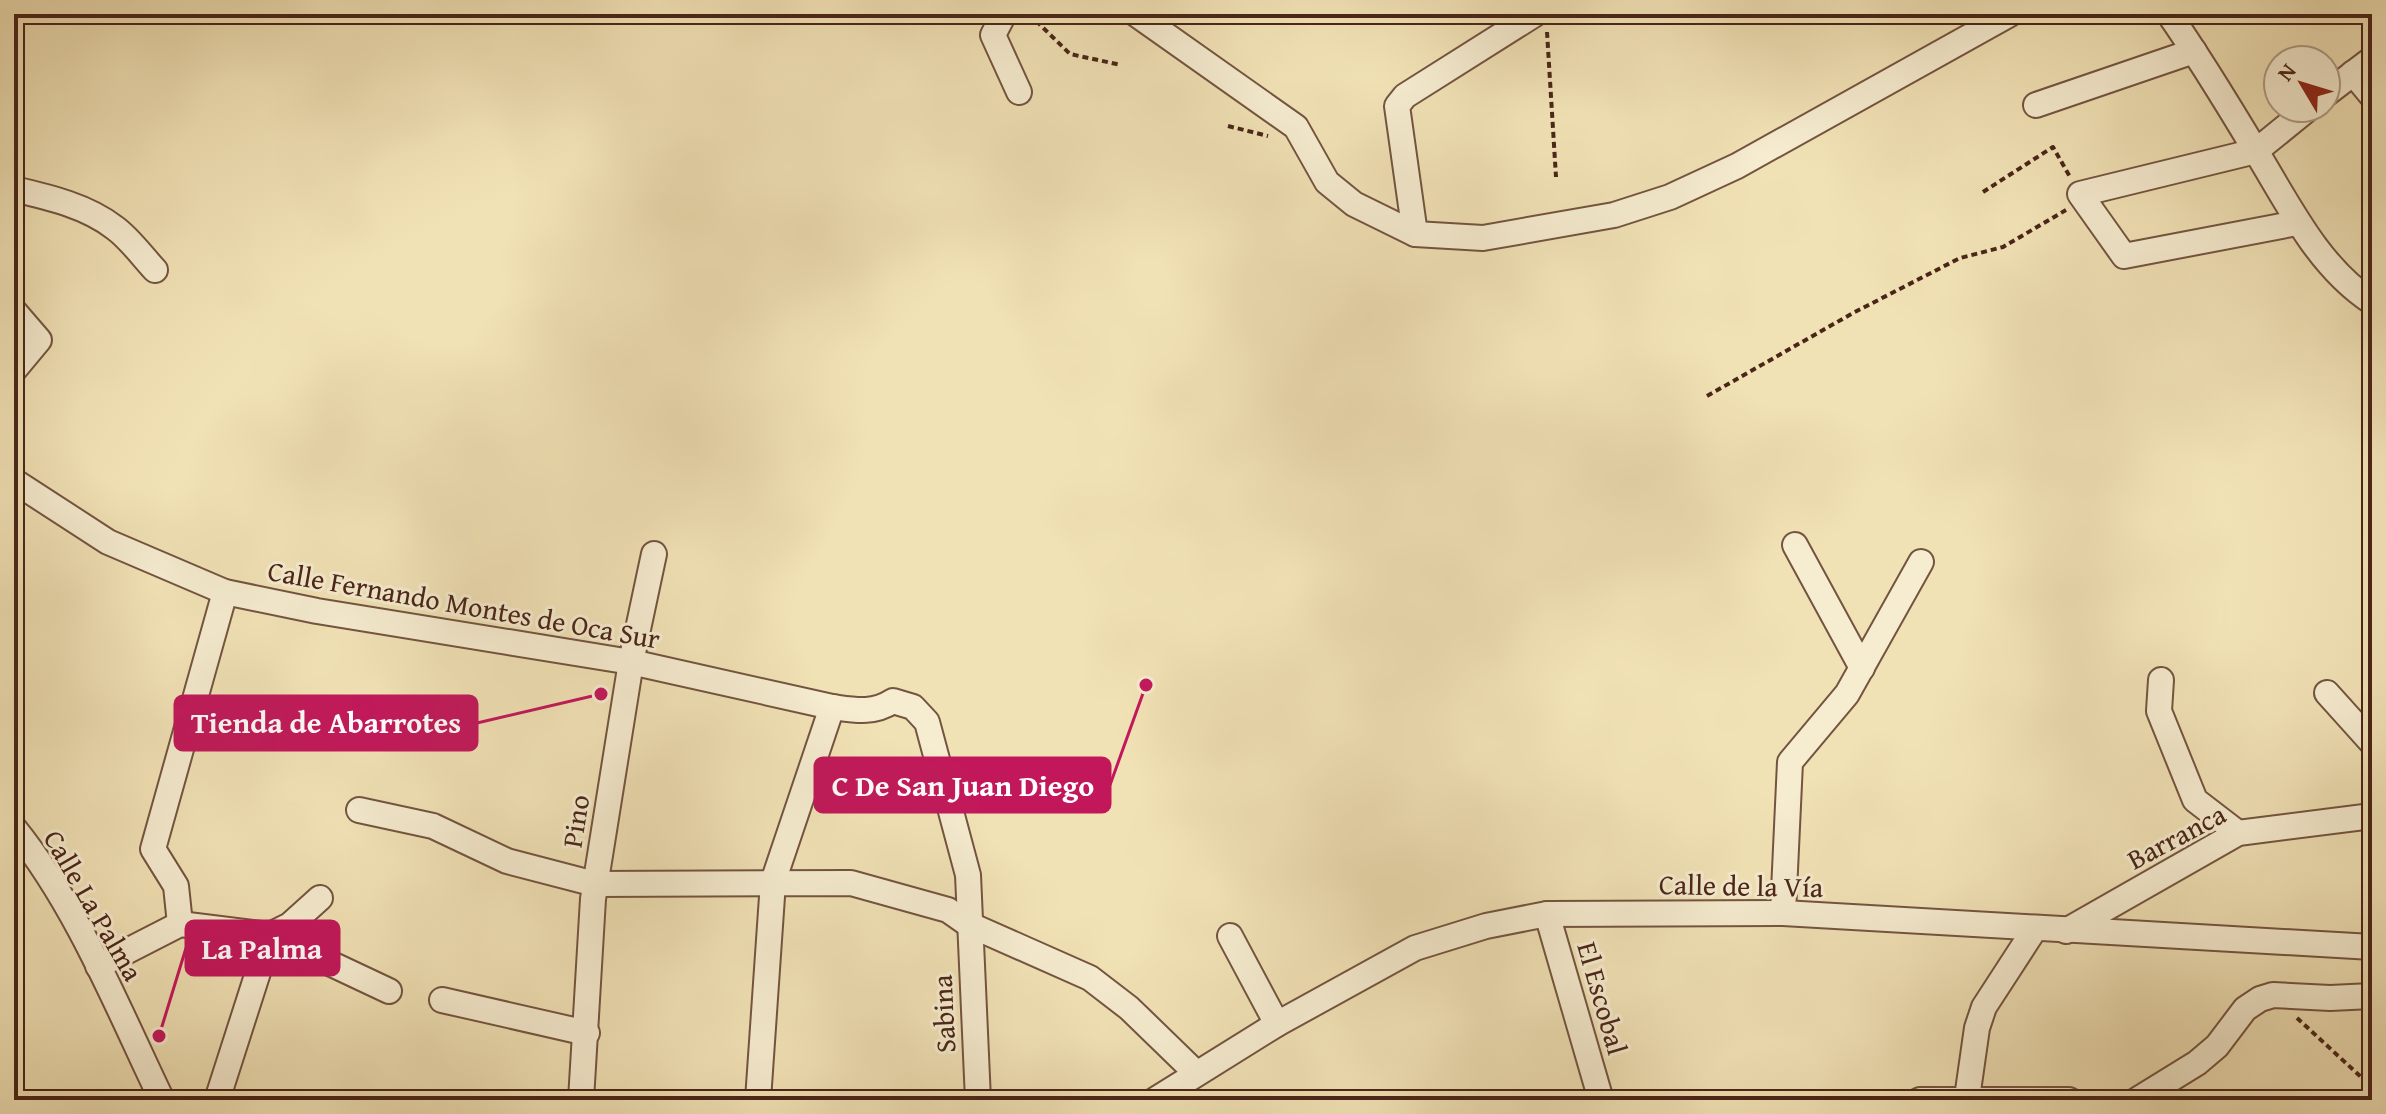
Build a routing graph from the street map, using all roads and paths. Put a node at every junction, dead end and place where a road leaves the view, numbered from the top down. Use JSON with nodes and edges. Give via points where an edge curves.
{"nodes":[{"id":1,"x":1004,"y":14,"type":"edge"},
{"id":2,"x":1029,"y":14,"type":"edge"},
{"id":3,"x":1136,"y":14,"type":"edge"},
{"id":4,"x":2010,"y":14,"type":"edge"},
{"id":5,"x":2169,"y":14,"type":"edge"},
{"id":6,"x":1540,"y":20,"type":"edge"},
{"id":7,"x":2194,"y":51,"type":"junction"},
{"id":8,"x":1121,"y":65,"type":"dead end"},
{"id":9,"x":2362,"y":66,"type":"edge"},
{"id":10,"x":2342,"y":82,"type":"edge"},
{"id":11,"x":1019,"y":92,"type":"dead end"},
{"id":12,"x":2372,"y":96,"type":"edge"},
{"id":13,"x":2036,"y":105,"type":"dead end"},
{"id":14,"x":2289,"y":124,"type":"edge"},
{"id":15,"x":2256,"y":151,"type":"junction"},
{"id":16,"x":1556,"y":177,"type":"dead end"},
{"id":17,"x":14,"y":189,"type":"edge"},
{"id":18,"x":1983,"y":192,"type":"dead end"},
{"id":19,"x":2082,"y":197,"type":"junction"},
{"id":20,"x":2297,"y":223,"type":"junction"},
{"id":21,"x":1415,"y":234,"type":"junction"},
{"id":22,"x":155,"y":270,"type":"dead end"},
{"id":23,"x":2372,"y":302,"type":"edge"},
{"id":24,"x":14,"y":311,"type":"edge"},
{"id":25,"x":14,"y":370,"type":"edge"},
{"id":26,"x":1707,"y":396,"type":"dead end"},
{"id":27,"x":14,"y":481,"type":"edge"},
{"id":28,"x":1795,"y":545,"type":"dead end"},
{"id":29,"x":654,"y":554,"type":"dead end"},
{"id":30,"x":1921,"y":562,"type":"dead end"},
{"id":31,"x":225,"y":592,"type":"junction"},
{"id":32,"x":631,"y":662,"type":"junction"},
{"id":33,"x":1862,"y":668,"type":"junction"},
{"id":34,"x":2161,"y":680,"type":"dead end"},
{"id":35,"x":2327,"y":693,"type":"dead end"},
{"id":36,"x":832,"y":707,"type":"junction"},
{"id":37,"x":922,"y":713,"type":"joint"},
{"id":38,"x":2372,"y":743,"type":"edge"},
{"id":39,"x":359,"y":810,"type":"dead end"},
{"id":40,"x":2372,"y":816,"type":"edge"},
{"id":41,"x":14,"y":828,"type":"edge"},
{"id":42,"x":2238,"y":833,"type":"junction"},
{"id":43,"x":773,"y":882,"type":"junction"},
{"id":44,"x":595,"y":884,"type":"junction"},
{"id":45,"x":320,"y":898,"type":"dead end"},
{"id":46,"x":1783,"y":913,"type":"junction"},
{"id":47,"x":1547,"y":914,"type":"junction"},
{"id":48,"x":180,"y":924,"type":"junction"},
{"id":49,"x":968,"y":924,"type":"junction"},
{"id":50,"x":2034,"y":930,"type":"junction"},
{"id":51,"x":2066,"y":931,"type":"junction"},
{"id":52,"x":270,"y":935,"type":"junction"},
{"id":53,"x":1230,"y":936,"type":"dead end"},
{"id":54,"x":2372,"y":947,"type":"edge"},
{"id":55,"x":98,"y":966,"type":"junction"},
{"id":56,"x":389,"y":991,"type":"dead end"},
{"id":57,"x":2284,"y":995,"type":"junction"},
{"id":58,"x":2372,"y":996,"type":"edge"},
{"id":59,"x":442,"y":1000,"type":"dead end"},
{"id":60,"x":1277,"y":1024,"type":"junction"},
{"id":61,"x":587,"y":1033,"type":"junction"},
{"id":62,"x":1196,"y":1073,"type":"junction"},
{"id":63,"x":2372,"y":1087,"type":"edge"},
{"id":64,"x":1967,"y":1098,"type":"junction"},
{"id":65,"x":162,"y":1100,"type":"edge"},
{"id":66,"x":217,"y":1100,"type":"edge"},
{"id":67,"x":581,"y":1100,"type":"edge"},
{"id":68,"x":758,"y":1100,"type":"edge"},
{"id":69,"x":978,"y":1100,"type":"edge"},
{"id":70,"x":1155,"y":1100,"type":"edge"},
{"id":71,"x":1601,"y":1100,"type":"edge"},
{"id":72,"x":1920,"y":1100,"type":"edge"},
{"id":73,"x":2069,"y":1100,"type":"edge"},
{"id":74,"x":2137,"y":1100,"type":"edge"}],
"edges":[{"from":1,"to":11,"type":"street","via":[[993,35]]},
{"from":2,"to":8,"type":"path","via":[[1070,54]]},
{"from":3,"to":21,"type":"street","via":[[1296,127],[1327,182],[1354,204]]},
{"from":4,"to":21,"type":"street","via":[[1737,166],[1670,197],[1546,230],[1483,238]]},
{"from":5,"to":7,"type":"street"},
{"from":6,"to":16,"type":"path"},
{"from":6,"to":21,"type":"street","via":[[1405,96],[1397,106]]},
{"from":7,"to":13,"type":"street"},
{"from":7,"to":15,"type":"street"},
{"from":9,"to":10,"type":"street"},
{"from":9,"to":12,"type":"street"},
{"from":14,"to":15,"type":"street"},
{"from":15,"to":19,"type":"street"},
{"from":15,"to":20,"type":"street"},
{"from":17,"to":22,"type":"street","via":[[97,216],[117,229]]},
{"from":18,"to":19,"type":"path","via":[[2053,147]]},
{"from":19,"to":20,"type":"street","via":[[2124,256]]},
{"from":19,"to":26,"type":"path","via":[[2003,247],[1960,258]]},
{"from":20,"to":23,"type":"street","via":[[2348,286]]},
{"from":24,"to":25,"type":"street","via":[[39,340]]},
{"from":27,"to":31,"type":"street","name":"Calle Fernando Montes de Oca Sur","via":[[108,542]]},
{"from":28,"to":33,"type":"street"},
{"from":29,"to":32,"type":"street","name":"Pino"},
{"from":30,"to":33,"type":"street"},
{"from":31,"to":32,"type":"street","name":"Calle Fernando Montes de Oca Sur"},
{"from":31,"to":48,"type":"street","via":[[153,849],[176,886]]},
{"from":32,"to":36,"type":"street","name":"Calle Fernando Montes de Oca Sur"},
{"from":32,"to":44,"type":"street","name":"Pino"},
{"from":33,"to":46,"type":"street","via":[[1790,762]]},
{"from":34,"to":42,"type":"street","via":[[2159,711],[2195,800]]},
{"from":35,"to":38,"type":"street"},
{"from":36,"to":37,"type":"street","name":"Calle Fernando Montes de Oca Sur","via":[[864,711],[893,701]]},
{"from":36,"to":43,"type":"street"},
{"from":37,"to":49,"type":"street","name":"Sabina","via":[[968,875]]},
{"from":39,"to":44,"type":"street","via":[[433,826],[507,861]]},
{"from":40,"to":42,"type":"street","name":"Barranca"},
{"from":41,"to":55,"type":"street","name":"Calle La Palma","via":[[35,854]]},
{"from":42,"to":51,"type":"street","name":"Barranca"},
{"from":43,"to":44,"type":"street"},
{"from":43,"to":49,"type":"street","via":[[851,883],[948,910]]},
{"from":43,"to":68,"type":"street"},
{"from":44,"to":61,"type":"street","name":"Pino"},
{"from":45,"to":52,"type":"street"},
{"from":46,"to":47,"type":"street","name":"Calle de la Vía"},
{"from":46,"to":50,"type":"street","name":"Calle de la Vía"},
{"from":47,"to":60,"type":"street","name":"Calle de la Vía","via":[[1415,948]]},
{"from":47,"to":71,"type":"street","name":"El Escobal"},
{"from":48,"to":52,"type":"street"},
{"from":48,"to":55,"type":"street"},
{"from":49,"to":62,"type":"street","via":[[1090,978]]},
{"from":49,"to":69,"type":"street","name":"Sabina"},
{"from":50,"to":51,"type":"street","name":"Calle de la Vía"},
{"from":50,"to":64,"type":"street","via":[[1984,1007]]},
{"from":51,"to":54,"type":"street","name":"Calle de la Vía"},
{"from":52,"to":56,"type":"street"},
{"from":52,"to":66,"type":"street"},
{"from":53,"to":60,"type":"street"},
{"from":55,"to":65,"type":"street","name":"Calle La Palma"},
{"from":57,"to":58,"type":"street"},
{"from":57,"to":63,"type":"path","via":[[2300,1024]]},
{"from":57,"to":74,"type":"street","via":[[2260,999],[2245,1009],[2217,1046]]},
{"from":59,"to":61,"type":"street"},
{"from":60,"to":62,"type":"street","name":"Calle de la Vía"},
{"from":61,"to":67,"type":"street","name":"Pino"},
{"from":62,"to":70,"type":"street","name":"Calle de la Vía"},
{"from":64,"to":72,"type":"street"},
{"from":64,"to":73,"type":"street"}]}
